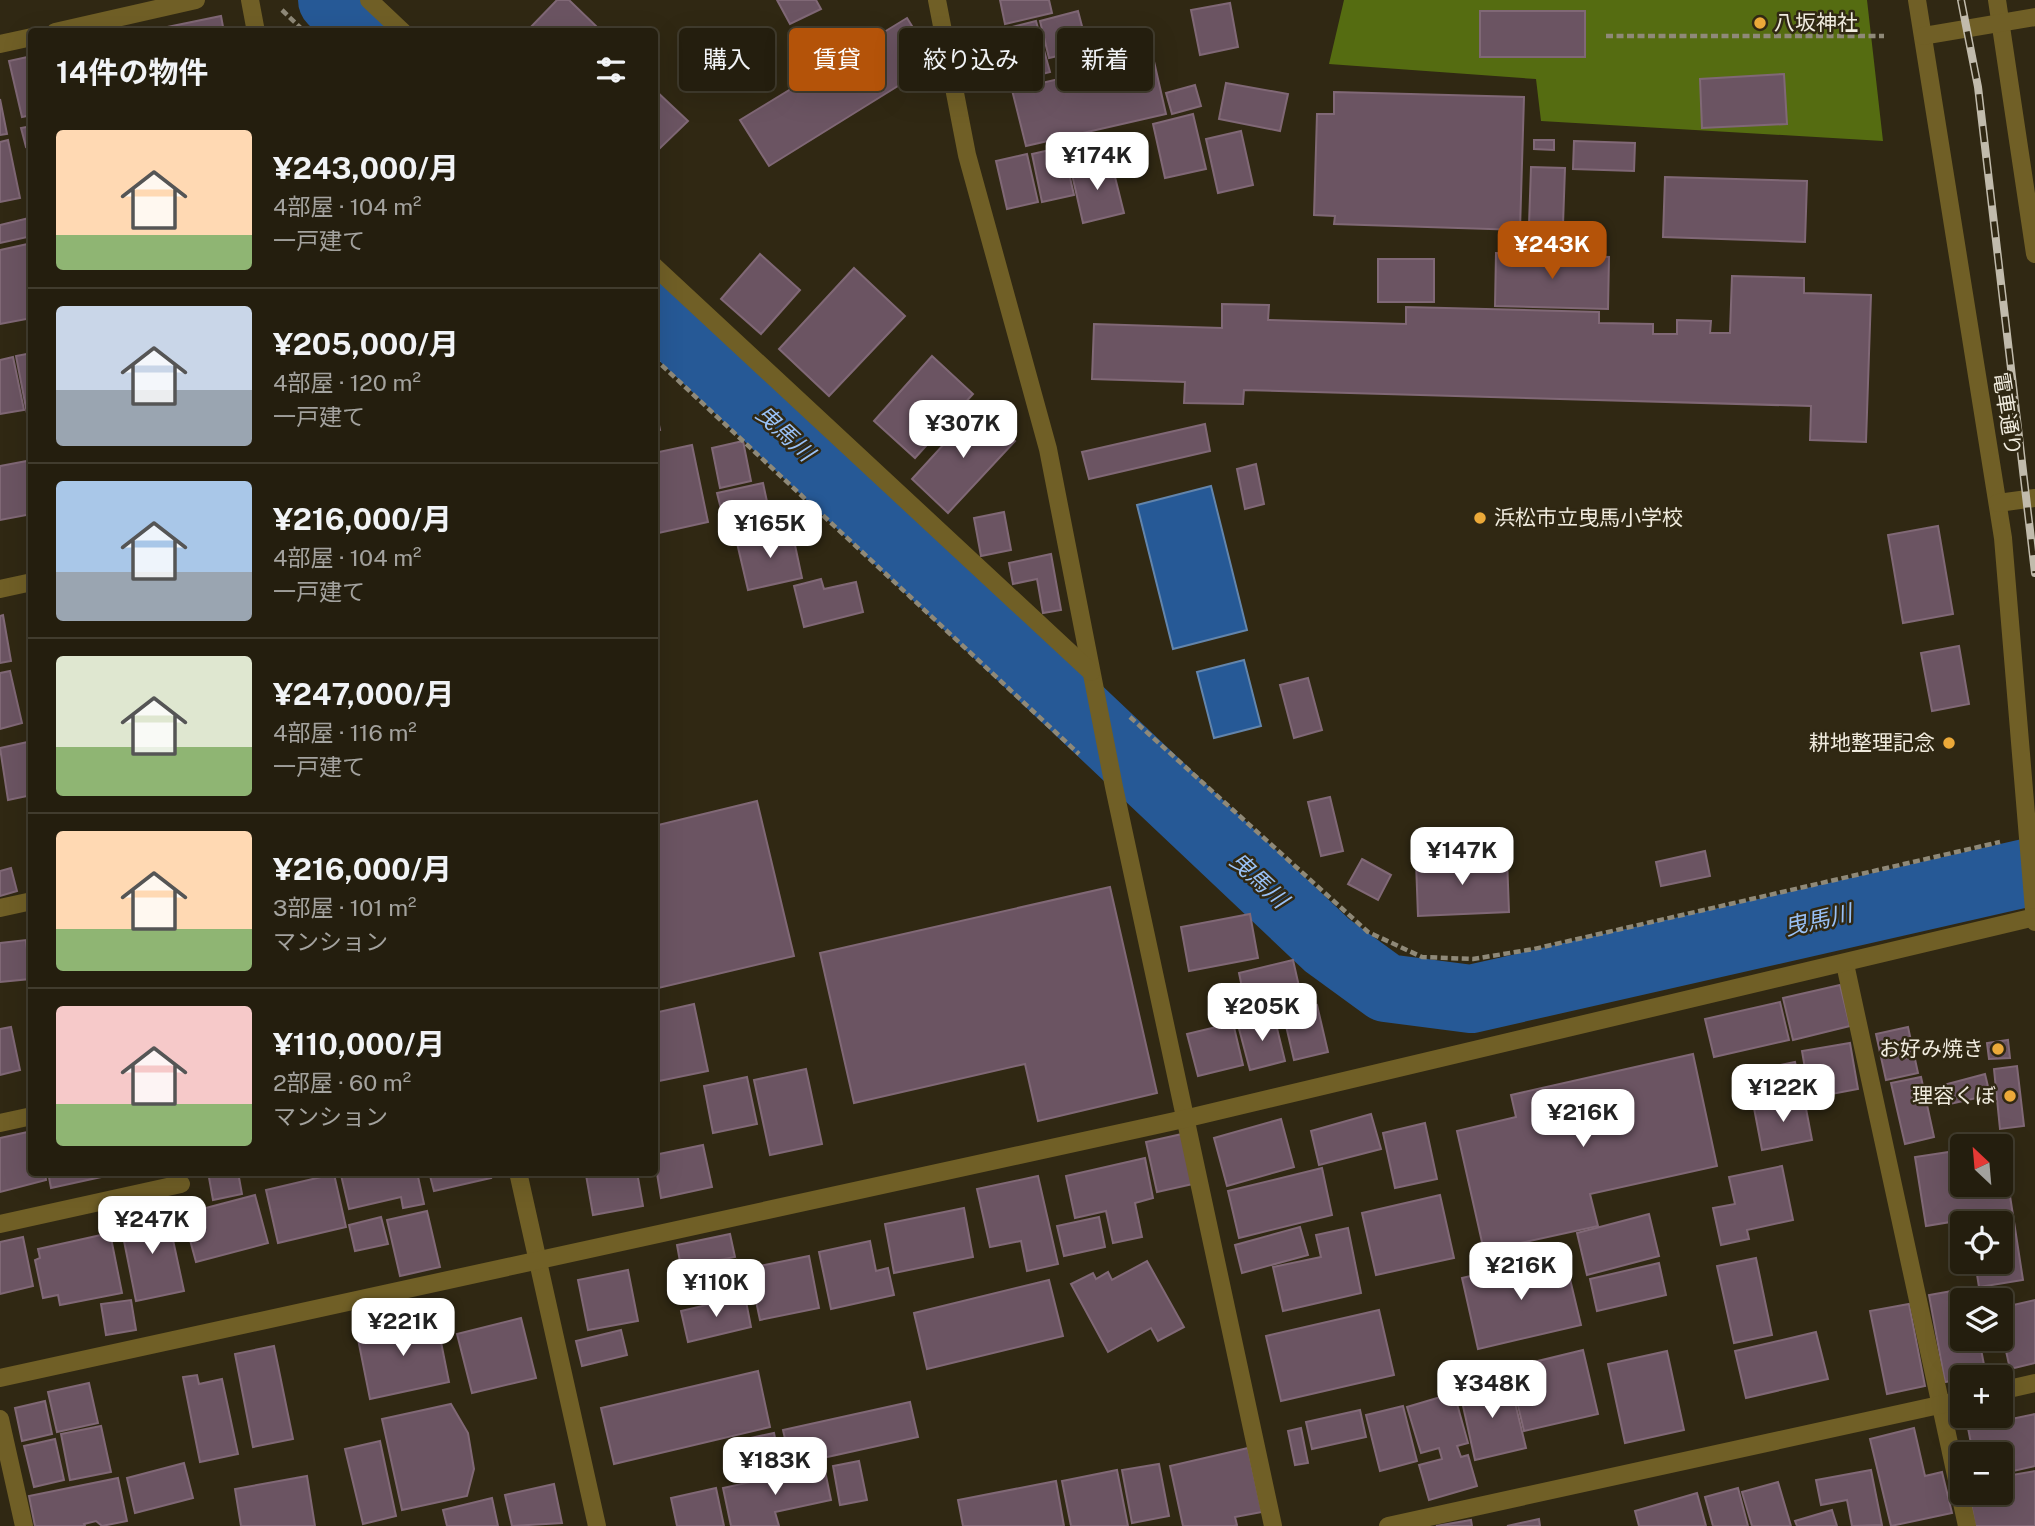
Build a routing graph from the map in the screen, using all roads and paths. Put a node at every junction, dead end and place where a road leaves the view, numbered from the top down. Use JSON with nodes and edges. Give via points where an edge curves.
{"nodes":[{"id":1,"x":197,"y":0,"type":"edge"},
{"id":2,"x":250,"y":0,"type":"edge"},
{"id":3,"x":369,"y":0,"type":"edge"},
{"id":4,"x":937,"y":0,"type":"edge"},
{"id":5,"x":1917,"y":0,"type":"edge"},
{"id":6,"x":1997,"y":0,"type":"edge"},
{"id":7,"x":279,"y":8,"type":"dead end"},
{"id":8,"x":2035,"y":17,"type":"edge"},
{"id":9,"x":2003,"y":24,"type":"junction"},
{"id":10,"x":73,"y":28,"type":"edge"},
{"id":11,"x":255,"y":28,"type":"edge"},
{"id":12,"x":300,"y":28,"type":"edge"},
{"id":13,"x":399,"y":28,"type":"edge"},
{"id":14,"x":1606,"y":36,"type":"dead end"},
{"id":15,"x":1884,"y":36,"type":"dead end"},
{"id":16,"x":1923,"y":36,"type":"junction"},
{"id":17,"x":28,"y":38,"type":"edge"},
{"id":18,"x":0,"y":44,"type":"edge"},
{"id":19,"x":2035,"y":254,"type":"edge"},
{"id":20,"x":658,"y":269,"type":"edge"},
{"id":21,"x":658,"y":362,"type":"edge"},
{"id":22,"x":2035,"y":498,"type":"edge"},
{"id":23,"x":1998,"y":503,"type":"junction"},
{"id":24,"x":28,"y":583,"type":"edge"},
{"id":25,"x":0,"y":589,"type":"edge"},
{"id":26,"x":1093,"y":681,"type":"junction"},
{"id":27,"x":1113,"y":785,"type":"junction"},
{"id":28,"x":2028,"y":842,"type":"junction"},
{"id":29,"x":28,"y":902,"type":"edge"},
{"id":30,"x":0,"y":908,"type":"edge"},
{"id":31,"x":2035,"y":919,"type":"edge"},
{"id":32,"x":1845,"y":964,"type":"junction"},
{"id":33,"x":28,"y":1117,"type":"edge"},
{"id":34,"x":1184,"y":1119,"type":"junction"},
{"id":35,"x":0,"y":1123,"type":"edge"},
{"id":36,"x":519,"y":1176,"type":"edge"},
{"id":37,"x":181,"y":1184,"type":"dead end"},
{"id":38,"x":0,"y":1224,"type":"edge"},
{"id":39,"x":539,"y":1261,"type":"junction"},
{"id":40,"x":0,"y":1377,"type":"edge"},
{"id":41,"x":2035,"y":1383,"type":"edge"},
{"id":42,"x":2013,"y":1388,"type":"edge"},
{"id":43,"x":1950,"y":1403,"type":"edge"},
{"id":44,"x":1940,"y":1405,"type":"junction"},
{"id":45,"x":0,"y":1419,"type":"edge"},
{"id":46,"x":24,"y":1526,"type":"edge"},
{"id":47,"x":597,"y":1526,"type":"edge"},
{"id":48,"x":1273,"y":1526,"type":"edge"},
{"id":49,"x":1388,"y":1526,"type":"edge"},
{"id":50,"x":1967,"y":1526,"type":"edge"}],
"edges":[{"from":1,"to":10,"type":"street"},
{"from":2,"to":11,"type":"street"},
{"from":3,"to":13,"type":"street"},
{"from":4,"to":26,"type":"street","via":[[967,155],[1048,449]]},
{"from":5,"to":16,"type":"street","name":"電車通り"},
{"from":6,"to":9,"type":"street"},
{"from":7,"to":12,"type":"path"},
{"from":8,"to":9,"type":"street"},
{"from":9,"to":16,"type":"street"},
{"from":9,"to":19,"type":"street"},
{"from":14,"to":15,"type":"path"},
{"from":16,"to":23,"type":"street","name":"電車通り"},
{"from":17,"to":18,"type":"street"},
{"from":20,"to":26,"type":"street"},
{"from":21,"to":27,"type":"path"},
{"from":22,"to":23,"type":"street"},
{"from":23,"to":28,"type":"street","name":"電車通り"},
{"from":24,"to":25,"type":"street"},
{"from":26,"to":27,"type":"street"},
{"from":26,"to":28,"type":"path","via":[[1368,932],[1422,957],[1473,959],[1534,949]]},
{"from":27,"to":34,"type":"street"},
{"from":28,"to":31,"type":"street","name":"電車通り"},
{"from":29,"to":30,"type":"street"},
{"from":31,"to":32,"type":"street"},
{"from":32,"to":34,"type":"street"},
{"from":32,"to":44,"type":"street"},
{"from":33,"to":35,"type":"street"},
{"from":34,"to":39,"type":"street"},
{"from":34,"to":48,"type":"street"},
{"from":36,"to":39,"type":"street"},
{"from":37,"to":38,"type":"street"},
{"from":39,"to":40,"type":"street"},
{"from":39,"to":47,"type":"street"},
{"from":41,"to":42,"type":"street"},
{"from":43,"to":44,"type":"street"},
{"from":44,"to":49,"type":"street"},
{"from":44,"to":50,"type":"street"},
{"from":45,"to":46,"type":"street"}]}
